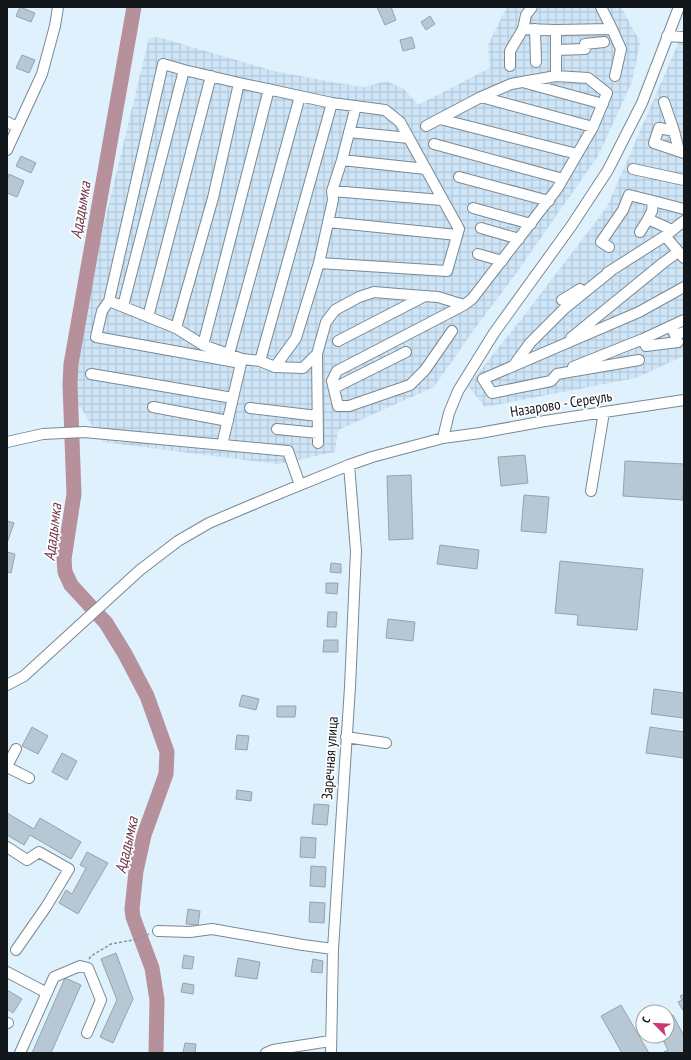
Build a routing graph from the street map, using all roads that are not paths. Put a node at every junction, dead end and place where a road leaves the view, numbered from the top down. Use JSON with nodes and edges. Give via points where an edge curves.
{"nodes":[{"id":1,"x":532,"y":7,"type":"edge"},
{"id":2,"x":601,"y":7,"type":"edge"},
{"id":3,"x":55,"y":8,"type":"edge"},
{"id":4,"x":677,"y":9,"type":"edge"},
{"id":5,"x":523,"y":29,"type":"junction"},
{"id":6,"x":535,"y":29,"type":"junction"},
{"id":7,"x":612,"y":29,"type":"junction"},
{"id":8,"x":556,"y":30,"type":"junction"},
{"id":9,"x":667,"y":36,"type":"junction"},
{"id":10,"x":684,"y":37,"type":"edge"},
{"id":11,"x":604,"y":42,"type":"dead end"},
{"id":12,"x":556,"y":50,"type":"junction"},
{"id":13,"x":536,"y":62,"type":"dead end"},
{"id":14,"x":510,"y":66,"type":"dead end"},
{"id":15,"x":184,"y":70,"type":"junction"},
{"id":16,"x":211,"y":76,"type":"junction"},
{"id":17,"x":556,"y":76,"type":"junction"},
{"id":18,"x":615,"y":76,"type":"dead end"},
{"id":19,"x":523,"y":82,"type":"junction"},
{"id":20,"x":239,"y":83,"type":"junction"},
{"id":21,"x":269,"y":89,"type":"junction"},
{"id":22,"x":300,"y":96,"type":"junction"},
{"id":23,"x":481,"y":97,"type":"junction"},
{"id":24,"x":664,"y":102,"type":"dead end"},
{"id":25,"x":332,"y":103,"type":"junction"},
{"id":26,"x":603,"y":104,"type":"junction"},
{"id":27,"x":356,"y":106,"type":"junction"},
{"id":28,"x":440,"y":119,"type":"junction"},
{"id":29,"x":7,"y":122,"type":"edge"},
{"id":30,"x":426,"y":126,"type":"dead end"},
{"id":31,"x":18,"y":127,"type":"junction"},
{"id":32,"x":593,"y":127,"type":"junction"},
{"id":33,"x":674,"y":131,"type":"junction"},
{"id":34,"x":349,"y":132,"type":"junction"},
{"id":35,"x":408,"y":138,"type":"junction"},
{"id":36,"x":434,"y":144,"type":"dead end"},
{"id":37,"x":7,"y":150,"type":"edge"},
{"id":38,"x":681,"y":152,"type":"edge"},
{"id":39,"x":577,"y":154,"type":"junction"},
{"id":40,"x":342,"y":160,"type":"junction"},
{"id":41,"x":426,"y":169,"type":"junction"},
{"id":42,"x":633,"y":169,"type":"dead end"},
{"id":43,"x":459,"y":177,"type":"dead end"},
{"id":44,"x":563,"y":179,"type":"junction"},
{"id":45,"x":684,"y":180,"type":"edge"},
{"id":46,"x":332,"y":191,"type":"junction"},
{"id":47,"x":442,"y":200,"type":"junction"},
{"id":48,"x":548,"y":201,"type":"junction"},
{"id":49,"x":653,"y":201,"type":"junction"},
{"id":50,"x":473,"y":208,"type":"dead end"},
{"id":51,"x":684,"y":209,"type":"edge"},
{"id":52,"x":648,"y":219,"type":"junction"},
{"id":53,"x":684,"y":221,"type":"edge"},
{"id":54,"x":328,"y":222,"type":"junction"},
{"id":55,"x":531,"y":224,"type":"junction"},
{"id":56,"x":481,"y":228,"type":"dead end"},
{"id":57,"x":640,"y":232,"type":"dead end"},
{"id":58,"x":668,"y":233,"type":"junction"},
{"id":59,"x":457,"y":235,"type":"junction"},
{"id":60,"x":519,"y":239,"type":"junction"},
{"id":61,"x":609,"y":247,"type":"dead end"},
{"id":62,"x":478,"y":254,"type":"dead end"},
{"id":63,"x":681,"y":255,"type":"edge"},
{"id":64,"x":502,"y":261,"type":"junction"},
{"id":65,"x":319,"y":263,"type":"junction"},
{"id":66,"x":612,"y":270,"type":"junction"},
{"id":67,"x":684,"y":288,"type":"edge"},
{"id":68,"x":426,"y":296,"type":"junction"},
{"id":69,"x":562,"y":300,"type":"dead end"},
{"id":70,"x":109,"y":301,"type":"junction"},
{"id":71,"x":123,"y":306,"type":"junction"},
{"id":72,"x":464,"y":306,"type":"junction"},
{"id":73,"x":148,"y":317,"type":"junction"},
{"id":74,"x":684,"y":320,"type":"edge"},
{"id":75,"x":559,"y":324,"type":"dead end"},
{"id":76,"x":176,"y":328,"type":"junction"},
{"id":77,"x":452,"y":331,"type":"dead end"},
{"id":78,"x":677,"y":331,"type":"edge"},
{"id":79,"x":643,"y":339,"type":"junction"},
{"id":80,"x":338,"y":341,"type":"dead end"},
{"id":81,"x":530,"y":343,"type":"junction"},
{"id":82,"x":203,"y":346,"type":"junction"},
{"id":83,"x":561,"y":346,"type":"junction"},
{"id":84,"x":406,"y":352,"type":"dead end"},
{"id":85,"x":229,"y":354,"type":"junction"},
{"id":86,"x":317,"y":354,"type":"junction"},
{"id":87,"x":640,"y":360,"type":"dead end"},
{"id":88,"x":242,"y":361,"type":"junction"},
{"id":89,"x":260,"y":361,"type":"junction"},
{"id":90,"x":513,"y":366,"type":"junction"},
{"id":91,"x":276,"y":367,"type":"junction"},
{"id":92,"x":91,"y":374,"type":"dead end"},
{"id":93,"x":557,"y":374,"type":"junction"},
{"id":94,"x":334,"y":388,"type":"junction"},
{"id":95,"x":233,"y":398,"type":"junction"},
{"id":96,"x":684,"y":400,"type":"edge"},
{"id":97,"x":153,"y":407,"type":"dead end"},
{"id":98,"x":250,"y":408,"type":"dead end"},
{"id":99,"x":604,"y":412,"type":"junction"},
{"id":100,"x":318,"y":416,"type":"junction"},
{"id":101,"x":228,"y":421,"type":"junction"},
{"id":102,"x":277,"y":429,"type":"dead end"},
{"id":103,"x":442,"y":438,"type":"junction"},
{"id":104,"x":7,"y":442,"type":"edge"},
{"id":105,"x":222,"y":445,"type":"junction"},
{"id":106,"x":350,"y":465,"type":"junction"},
{"id":107,"x":300,"y":486,"type":"junction"},
{"id":108,"x":591,"y":491,"type":"dead end"},
{"id":109,"x":7,"y":685,"type":"edge"},
{"id":110,"x":346,"y":737,"type":"junction"},
{"id":111,"x":386,"y":743,"type":"dead end"},
{"id":112,"x":16,"y":749,"type":"dead end"},
{"id":113,"x":7,"y":766,"type":"edge"},
{"id":114,"x":29,"y":778,"type":"dead end"},
{"id":115,"x":7,"y":848,"type":"edge"},
{"id":116,"x":158,"y":931,"type":"dead end"},
{"id":117,"x":333,"y":949,"type":"junction"},
{"id":118,"x":16,"y":950,"type":"dead end"},
{"id":119,"x":7,"y":972,"type":"edge"},
{"id":120,"x":47,"y":993,"type":"junction"},
{"id":121,"x":87,"y":1033,"type":"dead end"},
{"id":122,"x":330,"y":1041,"type":"junction"},
{"id":123,"x":20,"y":1053,"type":"edge"},
{"id":124,"x":266,"y":1053,"type":"edge"},
{"id":125,"x":331,"y":1053,"type":"edge"}],
"edges":[{"from":1,"to":5,"type":"street","via":[[526,15]]},
{"from":2,"to":7,"type":"street"},
{"from":3,"to":31,"type":"street","via":[[55,26],[42,74]]},
{"from":4,"to":9,"type":"street"},
{"from":5,"to":6,"type":"street"},
{"from":5,"to":14,"type":"street","via":[[510,51]]},
{"from":6,"to":8,"type":"street"},
{"from":6,"to":13,"type":"street"},
{"from":7,"to":8,"type":"street"},
{"from":7,"to":18,"type":"street","via":[[621,49]]},
{"from":8,"to":12,"type":"street"},
{"from":9,"to":10,"type":"street"},
{"from":9,"to":103,"type":"street","via":[[642,103],[608,170],[572,225],[494,333],[458,392]]},
{"from":11,"to":12,"type":"street","via":[[585,44],[585,49]]},
{"from":12,"to":17,"type":"street"},
{"from":15,"to":16,"type":"street"},
{"from":15,"to":70,"type":"street","via":[[163,64]]},
{"from":15,"to":71,"type":"street"},
{"from":16,"to":20,"type":"street"},
{"from":16,"to":73,"type":"street"},
{"from":17,"to":19,"type":"street"},
{"from":17,"to":26,"type":"street","via":[[588,78],[607,94]]},
{"from":19,"to":23,"type":"street","via":[[511,84]]},
{"from":19,"to":26,"type":"street"},
{"from":20,"to":21,"type":"street"},
{"from":20,"to":76,"type":"street","via":[[213,198]]},
{"from":21,"to":22,"type":"street"},
{"from":21,"to":82,"type":"street"},
{"from":22,"to":25,"type":"street"},
{"from":22,"to":85,"type":"street"},
{"from":23,"to":28,"type":"street"},
{"from":23,"to":32,"type":"street"},
{"from":24,"to":33,"type":"street"},
{"from":25,"to":27,"type":"street"},
{"from":25,"to":89,"type":"street"},
{"from":26,"to":32,"type":"street"},
{"from":27,"to":34,"type":"street"},
{"from":27,"to":35,"type":"street","via":[[385,110],[400,122]]},
{"from":28,"to":30,"type":"street"},
{"from":28,"to":39,"type":"street"},
{"from":29,"to":31,"type":"street"},
{"from":31,"to":37,"type":"street"},
{"from":32,"to":39,"type":"street"},
{"from":33,"to":38,"type":"street"},
{"from":33,"to":38,"type":"street","via":[[659,128],[654,144]]},
{"from":34,"to":35,"type":"street"},
{"from":34,"to":40,"type":"street"},
{"from":35,"to":41,"type":"street"},
{"from":36,"to":44,"type":"street"},
{"from":39,"to":44,"type":"street"},
{"from":40,"to":41,"type":"street"},
{"from":40,"to":46,"type":"street"},
{"from":41,"to":47,"type":"street"},
{"from":42,"to":45,"type":"street"},
{"from":43,"to":48,"type":"street"},
{"from":44,"to":48,"type":"street"},
{"from":46,"to":47,"type":"street"},
{"from":46,"to":54,"type":"street","via":[[333,200]]},
{"from":47,"to":59,"type":"street","via":[[459,229]]},
{"from":48,"to":55,"type":"street"},
{"from":49,"to":51,"type":"street"},
{"from":49,"to":52,"type":"street"},
{"from":49,"to":61,"type":"street","via":[[629,195],[623,210],[601,242]]},
{"from":50,"to":55,"type":"street"},
{"from":52,"to":57,"type":"street"},
{"from":52,"to":58,"type":"street"},
{"from":53,"to":58,"type":"street"},
{"from":54,"to":59,"type":"street"},
{"from":54,"to":65,"type":"street"},
{"from":55,"to":60,"type":"street"},
{"from":56,"to":60,"type":"street"},
{"from":58,"to":63,"type":"street"},
{"from":58,"to":66,"type":"street"},
{"from":59,"to":65,"type":"street","via":[[447,272]]},
{"from":60,"to":64,"type":"street"},
{"from":62,"to":64,"type":"street"},
{"from":63,"to":83,"type":"street","via":[[657,267]]},
{"from":64,"to":72,"type":"street"},
{"from":65,"to":91,"type":"street","via":[[296,338]]},
{"from":66,"to":69,"type":"street"},
{"from":66,"to":81,"type":"street","via":[[565,308]]},
{"from":67,"to":83,"type":"street","via":[[639,312]]},
{"from":68,"to":72,"type":"street","via":[[438,297]]},
{"from":68,"to":80,"type":"street"},
{"from":68,"to":86,"type":"street","via":[[374,292],[359,297],[335,310],[326,322]]},
{"from":70,"to":71,"type":"street"},
{"from":70,"to":88,"type":"street","via":[[102,310],[96,337]]},
{"from":71,"to":73,"type":"street"},
{"from":72,"to":94,"type":"street","via":[[337,371],[332,381]]},
{"from":73,"to":76,"type":"street"},
{"from":74,"to":78,"type":"street"},
{"from":75,"to":81,"type":"street"},
{"from":76,"to":82,"type":"street"},
{"from":77,"to":94,"type":"street","via":[[425,370],[410,385],[349,406],[338,406]]},
{"from":78,"to":79,"type":"street"},
{"from":78,"to":79,"type":"street","via":[[678,342],[646,346]]},
{"from":79,"to":93,"type":"street"},
{"from":81,"to":90,"type":"street"},
{"from":82,"to":85,"type":"street"},
{"from":83,"to":90,"type":"street"},
{"from":84,"to":94,"type":"street"},
{"from":85,"to":88,"type":"street"},
{"from":86,"to":91,"type":"street","via":[[303,368]]},
{"from":86,"to":100,"type":"street"},
{"from":87,"to":93,"type":"street"},
{"from":88,"to":89,"type":"street"},
{"from":88,"to":95,"type":"street"},
{"from":89,"to":91,"type":"street"},
{"from":90,"to":93,"type":"street","via":[[483,379],[492,393],[551,381]]},
{"from":92,"to":95,"type":"street"},
{"from":95,"to":101,"type":"street"},
{"from":96,"to":99,"type":"street","name":"Назарово - Сереуль"},
{"from":97,"to":101,"type":"street"},
{"from":98,"to":100,"type":"street"},
{"from":99,"to":103,"type":"street","name":"Назарово - Сереуль"},
{"from":99,"to":108,"type":"street"},
{"from":100,"to":102,"type":"street","via":[[318,438]]},
{"from":101,"to":105,"type":"street"},
{"from":103,"to":106,"type":"street","name":"Назарово - Сереуль"},
{"from":104,"to":105,"type":"street","via":[[44,434],[84,432]]},
{"from":105,"to":107,"type":"street","via":[[288,452]]},
{"from":106,"to":107,"type":"street","name":"Назарово - Сереуль"},
{"from":106,"to":110,"type":"street","name":"Заречная улица","via":[[356,550]]},
{"from":107,"to":109,"type":"street","name":"Назарово - Сереуль","via":[[209,523],[178,541],[140,570],[24,676]]},
{"from":110,"to":111,"type":"street"},
{"from":110,"to":117,"type":"street","name":"Заречная улица"},
{"from":112,"to":113,"type":"street"},
{"from":113,"to":114,"type":"street"},
{"from":115,"to":118,"type":"street","via":[[27,860],[39,852],[69,869]]},
{"from":116,"to":117,"type":"street","via":[[190,932],[212,929]]},
{"from":117,"to":122,"type":"street","name":"Заречная улица"},
{"from":119,"to":120,"type":"street"},
{"from":120,"to":121,"type":"street","via":[[54,977],[80,966],[88,968],[101,1000]]},
{"from":120,"to":123,"type":"street"},
{"from":122,"to":124,"type":"street"},
{"from":122,"to":125,"type":"street","name":"Заречная улица"}]}
